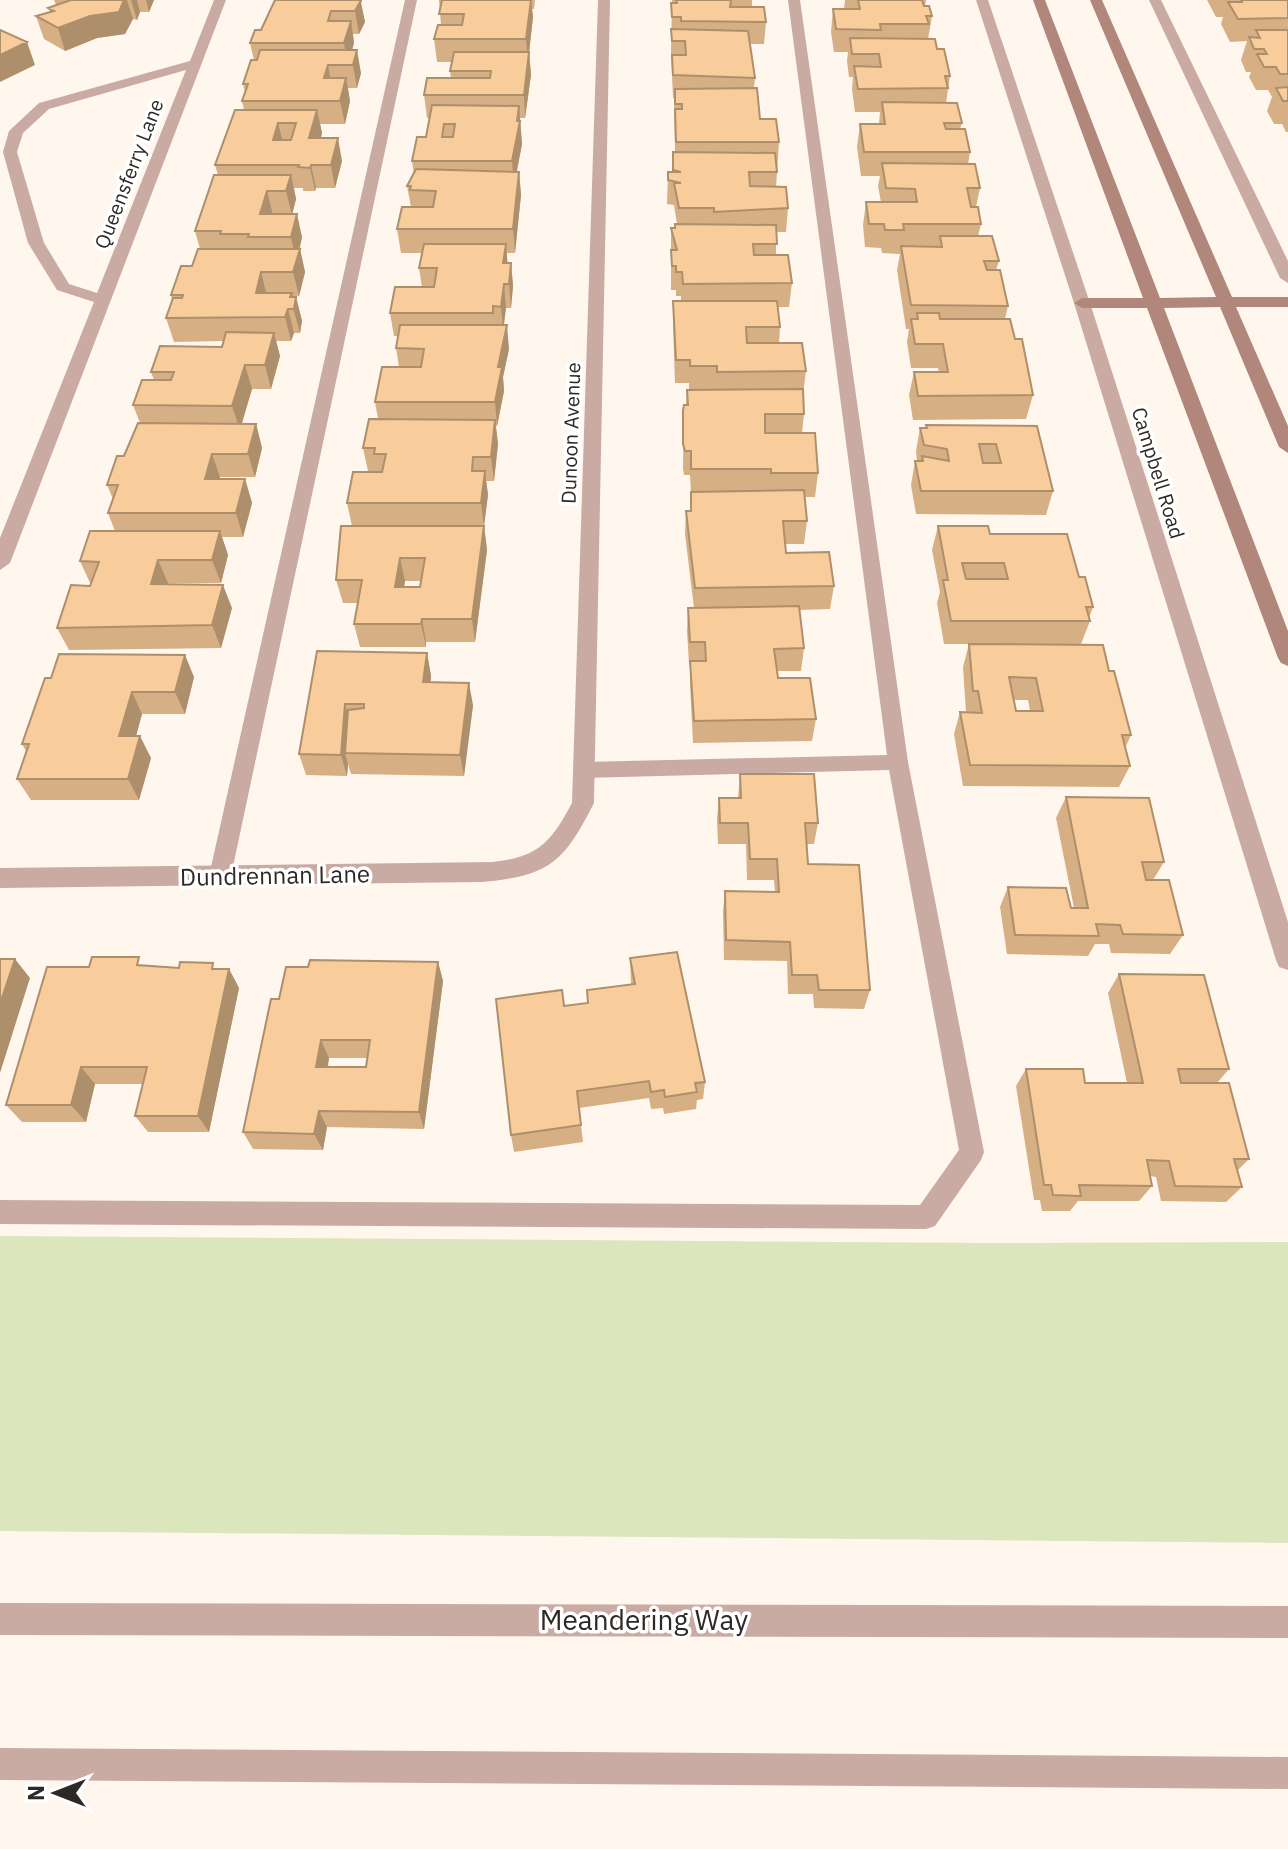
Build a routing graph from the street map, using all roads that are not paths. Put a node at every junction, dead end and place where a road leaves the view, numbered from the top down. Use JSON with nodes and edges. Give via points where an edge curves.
{"nodes":[{"id":1,"x":220,"y":0,"type":"edge"},
{"id":2,"x":411,"y":0,"type":"edge"},
{"id":3,"x":604,"y":0,"type":"edge"},
{"id":4,"x":794,"y":0,"type":"edge"},
{"id":5,"x":982,"y":0,"type":"edge"},
{"id":6,"x":1039,"y":0,"type":"edge"},
{"id":7,"x":1096,"y":0,"type":"edge"},
{"id":8,"x":1155,"y":0,"type":"edge"},
{"id":9,"x":196,"y":63,"type":"junction"},
{"id":10,"x":1288,"y":278,"type":"edge"},
{"id":11,"x":103,"y":300,"type":"junction"},
{"id":12,"x":1153,"y":302,"type":"junction"},
{"id":13,"x":1227,"y":302,"type":"junction"},
{"id":14,"x":1288,"y":302,"type":"edge"},
{"id":15,"x":1082,"y":303,"type":"junction"},
{"id":16,"x":1288,"y":447,"type":"edge"},
{"id":17,"x":0,"y":563,"type":"edge"},
{"id":18,"x":1288,"y":658,"type":"edge"},
{"id":19,"x":898,"y":762,"type":"junction"},
{"id":20,"x":584,"y":770,"type":"junction"},
{"id":21,"x":548,"y":856,"type":"joint"},
{"id":22,"x":220,"y":876,"type":"junction"},
{"id":23,"x":0,"y":878,"type":"edge"},
{"id":24,"x":1288,"y":960,"type":"edge"},
{"id":25,"x":0,"y":1212,"type":"edge"},
{"id":26,"x":0,"y":1619,"type":"edge"},
{"id":27,"x":1288,"y":1622,"type":"edge"},
{"id":28,"x":0,"y":1764,"type":"edge"},
{"id":29,"x":1288,"y":1773,"type":"edge"}],
"edges":[{"from":1,"to":9,"type":"street","name":"Queensferry Lane"},
{"from":2,"to":22,"type":"lane"},
{"from":3,"to":20,"type":"street","name":"Dunoon Avenue"},
{"from":4,"to":19,"type":"lane"},
{"from":5,"to":15,"type":"street","name":"Campbell Road"},
{"from":6,"to":12,"type":"main road"},
{"from":7,"to":13,"type":"main road"},
{"from":8,"to":10,"type":"street"},
{"from":9,"to":11,"type":"street","name":"Queensferry Lane"},
{"from":9,"to":11,"type":"street","name":"Queensferry Lane","via":[[44,106],[16,131],[10,152],[36,243],[63,287]]},
{"from":11,"to":17,"type":"street","name":"Queensferry Lane"},
{"from":12,"to":13,"type":"main road"},
{"from":12,"to":15,"type":"main road"},
{"from":12,"to":18,"type":"main road"},
{"from":13,"to":14,"type":"main road"},
{"from":13,"to":16,"type":"main road"},
{"from":15,"to":24,"type":"street","name":"Campbell Road"},
{"from":19,"to":20,"type":"lane"},
{"from":19,"to":25,"type":"lane","via":[[972,1152],[926,1217]]},
{"from":20,"to":21,"type":"street","name":"Dunoon Avenue","via":[[583,803]]},
{"from":21,"to":22,"type":"street","name":"Dundrennan Lane","via":[[508,870],[460,874]]},
{"from":22,"to":23,"type":"street","name":"Dundrennan Lane"},
{"from":26,"to":27,"type":"street","name":"Meandering Way"},
{"from":28,"to":29,"type":"lane"}]}
